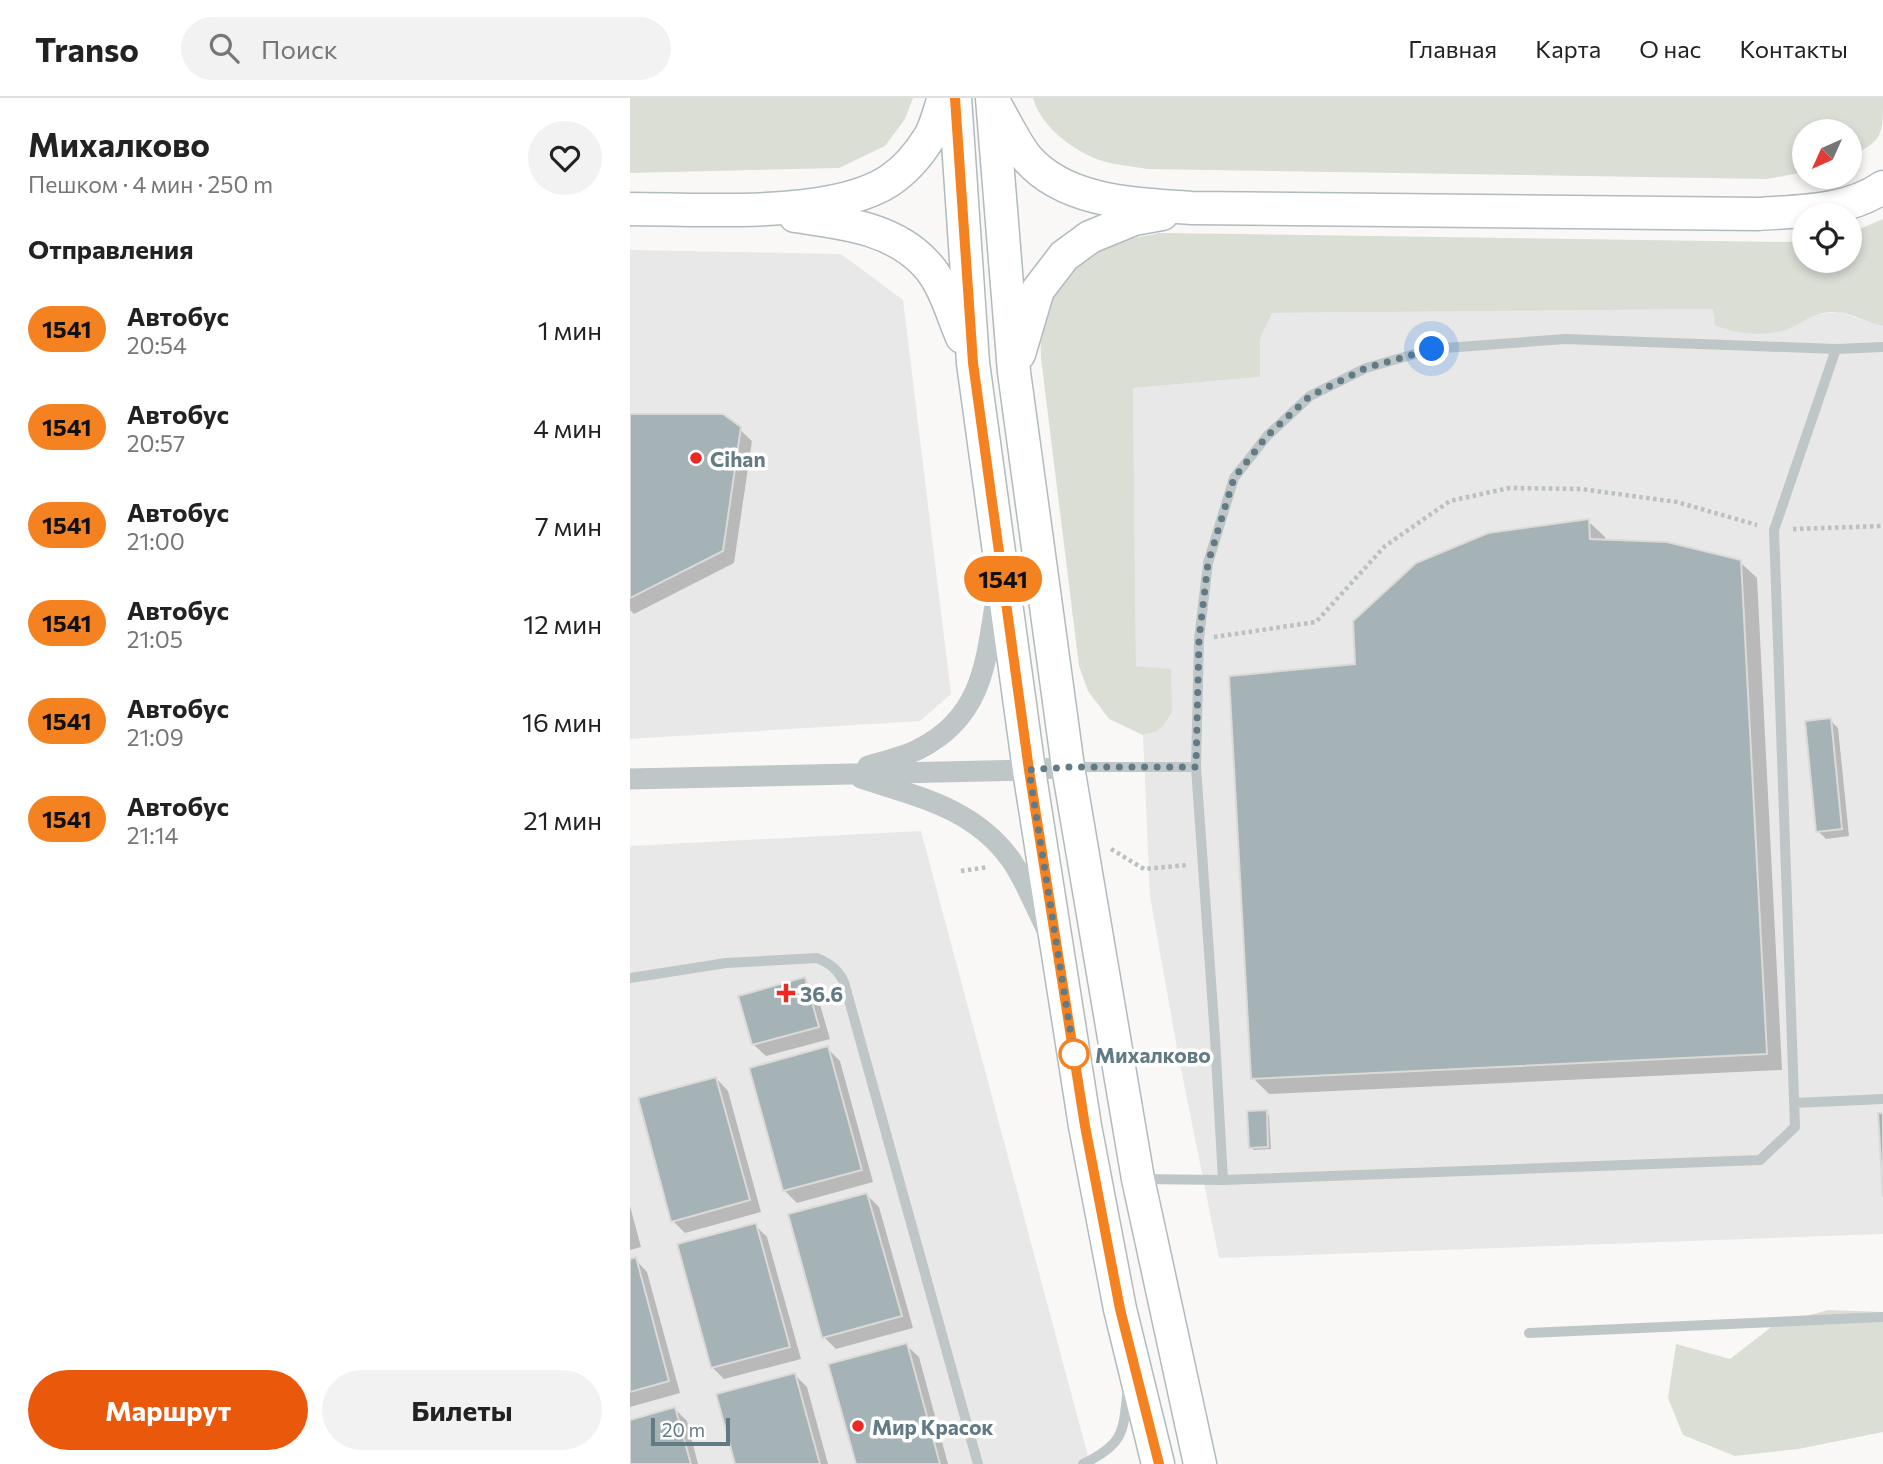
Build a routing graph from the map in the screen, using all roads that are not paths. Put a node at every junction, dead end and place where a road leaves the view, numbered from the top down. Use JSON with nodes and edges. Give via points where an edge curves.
{"nodes":[{"id":1,"x":944,"y":98,"type":"edge"},
{"id":2,"x":955,"y":98,"type":"edge"},
{"id":3,"x":992,"y":98,"type":"edge"},
{"id":4,"x":1883,"y":187,"type":"edge"},
{"id":5,"x":1191,"y":208,"type":"junction"},
{"id":6,"x":630,"y":209,"type":"edge"},
{"id":7,"x":741,"y":209,"type":"junction"},
{"id":8,"x":1883,"y":347,"type":"edge"},
{"id":9,"x":1836,"y":349,"type":"junction"},
{"id":10,"x":973,"y":363,"type":"junction"},
{"id":11,"x":1014,"y":372,"type":"junction"},
{"id":12,"x":1001,"y":569,"type":"junction"},
{"id":13,"x":1068,"y":767,"type":"junction"},
{"id":14,"x":1196,"y":767,"type":"junction"},
{"id":15,"x":1029,"y":770,"type":"junction"},
{"id":16,"x":846,"y":773,"type":"junction"},
{"id":17,"x":630,"y":779,"type":"edge"},
{"id":18,"x":1056,"y":948,"type":"junction"},
{"id":19,"x":630,"y":978,"type":"edge"},
{"id":20,"x":1883,"y":1099,"type":"edge"},
{"id":21,"x":1794,"y":1103,"type":"junction"},
{"id":22,"x":1138,"y":1179,"type":"junction"},
{"id":23,"x":1223,"y":1181,"type":"junction"},
{"id":24,"x":1883,"y":1317,"type":"edge"},
{"id":25,"x":1529,"y":1333,"type":"dead end"},
{"id":26,"x":1131,"y":1353,"type":"junction"},
{"id":27,"x":978,"y":1464,"type":"edge"},
{"id":28,"x":1083,"y":1464,"type":"edge"},
{"id":29,"x":1158,"y":1464,"type":"edge"},
{"id":30,"x":1199,"y":1464,"type":"edge"}],
"edges":[{"from":1,"to":7,"type":"street","via":[[931,137],[889,181],[858,195],[813,205]]},
{"from":2,"to":10,"type":"street"},
{"from":3,"to":5,"type":"street","via":[[1027,158],[1051,178],[1118,203]]},
{"from":3,"to":11,"type":"street"},
{"from":4,"to":5,"type":"street","via":[[1851,203],[1819,210],[1758,214]]},
{"from":5,"to":11,"type":"street","via":[[1134,219],[1090,237],[1064,257],[1038,290]]},
{"from":6,"to":7,"type":"street"},
{"from":7,"to":10,"type":"street","via":[[867,228],[904,246],[927,265],[939,285]]},
{"from":8,"to":9,"type":"lane"},
{"from":9,"to":14,"type":"lane","via":[[1565,339],[1432,349],[1366,368],[1310,396],[1267,436],[1234,478],[1208,563],[1199,639]]},
{"from":9,"to":21,"type":"lane","via":[[1774,530]]},
{"from":10,"to":12,"type":"street"},
{"from":11,"to":13,"type":"street"},
{"from":12,"to":15,"type":"street"},
{"from":12,"to":16,"type":"street","via":[[982,677],[968,708],[948,731],[918,750]]},
{"from":13,"to":14,"type":"lane"},
{"from":13,"to":15,"type":"street"},
{"from":13,"to":22,"type":"street"},
{"from":14,"to":23,"type":"lane"},
{"from":15,"to":16,"type":"street"},
{"from":15,"to":18,"type":"street"},
{"from":16,"to":17,"type":"street"},
{"from":16,"to":18,"type":"street","via":[[971,819],[1013,862]]},
{"from":18,"to":26,"type":"street","via":[[1085,1126]]},
{"from":19,"to":27,"type":"lane","via":[[726,962],[817,958],[838,971]]},
{"from":20,"to":21,"type":"lane"},
{"from":21,"to":23,"type":"lane","via":[[1795,1127],[1759,1160]]},
{"from":22,"to":23,"type":"lane"},
{"from":22,"to":30,"type":"street"},
{"from":24,"to":25,"type":"lane"},
{"from":26,"to":28,"type":"lane","via":[[1124,1427],[1116,1444]]},
{"from":26,"to":29,"type":"street"}]}
